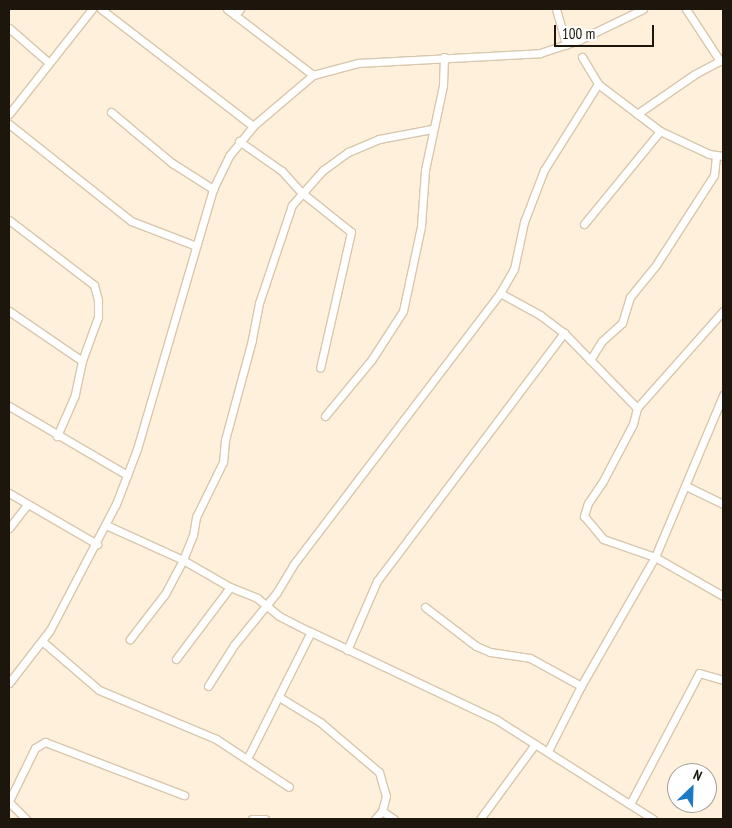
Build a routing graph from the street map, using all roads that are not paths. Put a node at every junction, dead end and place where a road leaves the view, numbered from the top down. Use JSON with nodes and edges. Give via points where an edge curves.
{"nodes":[{"id":1,"x":92,"y":9,"type":"edge"},
{"id":2,"x":101,"y":9,"type":"edge"},
{"id":3,"x":227,"y":9,"type":"edge"},
{"id":4,"x":556,"y":9,"type":"edge"},
{"id":5,"x":642,"y":9,"type":"edge"},
{"id":6,"x":686,"y":9,"type":"edge"},
{"id":7,"x":237,"y":12,"type":"edge"},
{"id":8,"x":9,"y":28,"type":"edge"},
{"id":9,"x":566,"y":45,"type":"junction"},
{"id":10,"x":444,"y":57,"type":"junction"},
{"id":11,"x":582,"y":57,"type":"dead end"},
{"id":12,"x":722,"y":60,"type":"edge"},
{"id":13,"x":47,"y":61,"type":"junction"},
{"id":14,"x":313,"y":75,"type":"junction"},
{"id":15,"x":598,"y":84,"type":"junction"},
{"id":16,"x":111,"y":112,"type":"dead end"},
{"id":17,"x":9,"y":114,"type":"edge"},
{"id":18,"x":637,"y":114,"type":"junction"},
{"id":19,"x":9,"y":124,"type":"edge"},
{"id":20,"x":253,"y":126,"type":"junction"},
{"id":21,"x":432,"y":129,"type":"junction"},
{"id":22,"x":660,"y":131,"type":"junction"},
{"id":23,"x":239,"y":140,"type":"junction"},
{"id":24,"x":720,"y":156,"type":"edge"},
{"id":25,"x":213,"y":189,"type":"junction"},
{"id":26,"x":301,"y":192,"type":"junction"},
{"id":27,"x":9,"y":220,"type":"edge"},
{"id":28,"x":584,"y":224,"type":"dead end"},
{"id":29,"x":196,"y":246,"type":"junction"},
{"id":30,"x":500,"y":293,"type":"junction"},
{"id":31,"x":9,"y":311,"type":"edge"},
{"id":32,"x":723,"y":311,"type":"edge"},
{"id":33,"x":717,"y":320,"type":"junction"},
{"id":34,"x":723,"y":324,"type":"edge"},
{"id":35,"x":564,"y":333,"type":"junction"},
{"id":36,"x":590,"y":360,"type":"junction"},
{"id":37,"x":82,"y":361,"type":"junction"},
{"id":38,"x":320,"y":368,"type":"dead end"},
{"id":39,"x":723,"y":395,"type":"edge"},
{"id":40,"x":9,"y":406,"type":"edge"},
{"id":41,"x":637,"y":408,"type":"junction"},
{"id":42,"x":325,"y":416,"type":"dead end"},
{"id":43,"x":57,"y":436,"type":"junction"},
{"id":44,"x":127,"y":475,"type":"junction"},
{"id":45,"x":686,"y":486,"type":"junction"},
{"id":46,"x":9,"y":493,"type":"edge"},
{"id":47,"x":723,"y":504,"type":"edge"},
{"id":48,"x":26,"y":506,"type":"junction"},
{"id":49,"x":106,"y":524,"type":"junction"},
{"id":50,"x":9,"y":525,"type":"edge"},
{"id":51,"x":97,"y":544,"type":"junction"},
{"id":52,"x":655,"y":557,"type":"junction"},
{"id":53,"x":183,"y":560,"type":"junction"},
{"id":54,"x":230,"y":587,"type":"junction"},
{"id":55,"x":723,"y":596,"type":"edge"},
{"id":56,"x":267,"y":606,"type":"junction"},
{"id":57,"x":425,"y":607,"type":"dead end"},
{"id":58,"x":312,"y":632,"type":"junction"},
{"id":59,"x":130,"y":638,"type":"dead end"},
{"id":60,"x":42,"y":641,"type":"junction"},
{"id":61,"x":347,"y":650,"type":"junction"},
{"id":62,"x":176,"y":659,"type":"dead end"},
{"id":63,"x":723,"y":680,"type":"edge"},
{"id":64,"x":9,"y":683,"type":"edge"},
{"id":65,"x":208,"y":686,"type":"dead end"},
{"id":66,"x":581,"y":686,"type":"junction"},
{"id":67,"x":279,"y":697,"type":"junction"},
{"id":68,"x":535,"y":744,"type":"junction"},
{"id":69,"x":548,"y":751,"type":"junction"},
{"id":70,"x":248,"y":757,"type":"junction"},
{"id":71,"x":290,"y":787,"type":"dead end"},
{"id":72,"x":184,"y":794,"type":"dead end"},
{"id":73,"x":9,"y":801,"type":"edge"},
{"id":74,"x":630,"y":804,"type":"junction"},
{"id":75,"x":382,"y":812,"type":"junction"},
{"id":76,"x":26,"y":819,"type":"edge"},
{"id":77,"x":252,"y":819,"type":"edge"},
{"id":78,"x":265,"y":819,"type":"edge"},
{"id":79,"x":375,"y":819,"type":"edge"},
{"id":80,"x":394,"y":819,"type":"edge"},
{"id":81,"x":480,"y":819,"type":"edge"},
{"id":82,"x":653,"y":819,"type":"edge"}],
"edges":[{"from":1,"to":13,"type":"street"},
{"from":2,"to":20,"type":"street"},
{"from":3,"to":7,"type":"street"},
{"from":4,"to":9,"type":"street"},
{"from":5,"to":9,"type":"street"},
{"from":6,"to":12,"type":"street"},
{"from":7,"to":14,"type":"street"},
{"from":8,"to":13,"type":"street"},
{"from":9,"to":10,"type":"street","via":[[540,53]]},
{"from":10,"to":14,"type":"street","via":[[358,62]]},
{"from":10,"to":21,"type":"street","via":[[443,84]]},
{"from":11,"to":15,"type":"street"},
{"from":12,"to":18,"type":"street","via":[[695,74]]},
{"from":13,"to":17,"type":"street"},
{"from":14,"to":20,"type":"street"},
{"from":15,"to":18,"type":"street"},
{"from":15,"to":30,"type":"street","via":[[544,170],[524,222],[514,269]]},
{"from":16,"to":25,"type":"street","via":[[172,163]]},
{"from":18,"to":22,"type":"street"},
{"from":19,"to":29,"type":"street","via":[[131,221]]},
{"from":20,"to":23,"type":"street"},
{"from":21,"to":26,"type":"street","via":[[362,145],[322,170]]},
{"from":21,"to":42,"type":"street","via":[[421,226],[403,311],[372,359]]},
{"from":22,"to":24,"type":"street"},
{"from":22,"to":28,"type":"street"},
{"from":23,"to":25,"type":"street"},
{"from":23,"to":26,"type":"street","via":[[282,171]]},
{"from":24,"to":36,"type":"street","via":[[714,176],[656,265],[630,297],[622,323],[602,341]]},
{"from":25,"to":29,"type":"street"},
{"from":26,"to":38,"type":"street","via":[[346,226],[351,236]]},
{"from":26,"to":53,"type":"street","via":[[278,240],[259,303],[225,440],[223,462],[196,517]]},
{"from":27,"to":37,"type":"street","via":[[94,285],[98,318]]},
{"from":29,"to":44,"type":"street"},
{"from":30,"to":35,"type":"street","via":[[540,315]]},
{"from":30,"to":56,"type":"street","via":[[293,565]]},
{"from":31,"to":37,"type":"street"},
{"from":32,"to":33,"type":"street"},
{"from":33,"to":34,"type":"street"},
{"from":33,"to":41,"type":"street"},
{"from":35,"to":36,"type":"street"},
{"from":35,"to":61,"type":"street","via":[[377,581]]},
{"from":36,"to":41,"type":"street"},
{"from":37,"to":43,"type":"street","via":[[74,395]]},
{"from":39,"to":45,"type":"street"},
{"from":40,"to":43,"type":"street"},
{"from":41,"to":52,"type":"street","via":[[633,424],[588,502],[584,516],[603,540]]},
{"from":43,"to":44,"type":"street"},
{"from":44,"to":49,"type":"street"},
{"from":45,"to":47,"type":"street"},
{"from":45,"to":52,"type":"street"},
{"from":46,"to":48,"type":"street"},
{"from":48,"to":50,"type":"street"},
{"from":48,"to":51,"type":"street"},
{"from":49,"to":51,"type":"street"},
{"from":49,"to":53,"type":"street"},
{"from":51,"to":60,"type":"street"},
{"from":52,"to":55,"type":"street"},
{"from":52,"to":66,"type":"street"},
{"from":53,"to":54,"type":"street"},
{"from":53,"to":59,"type":"street","via":[[164,595]]},
{"from":54,"to":56,"type":"street","via":[[257,598]]},
{"from":54,"to":62,"type":"street"},
{"from":56,"to":58,"type":"street"},
{"from":56,"to":65,"type":"street","via":[[234,645]]},
{"from":57,"to":66,"type":"street","via":[[476,646],[490,652],[530,658]]},
{"from":58,"to":61,"type":"street"},
{"from":58,"to":67,"type":"street"},
{"from":60,"to":64,"type":"street"},
{"from":60,"to":70,"type":"street","via":[[108,695],[182,723],[216,739],[242,758]]},
{"from":61,"to":68,"type":"street","via":[[449,695]]},
{"from":63,"to":74,"type":"street","via":[[699,673]]},
{"from":66,"to":69,"type":"street"},
{"from":67,"to":70,"type":"street"},
{"from":67,"to":75,"type":"street","via":[[320,722],[379,772],[386,796]]},
{"from":68,"to":69,"type":"street"},
{"from":68,"to":81,"type":"street"},
{"from":69,"to":74,"type":"street"},
{"from":70,"to":71,"type":"street"},
{"from":72,"to":73,"type":"street","via":[[45,742],[36,748]]},
{"from":73,"to":76,"type":"street"},
{"from":74,"to":82,"type":"street"},
{"from":75,"to":79,"type":"street"},
{"from":75,"to":80,"type":"street"},
{"from":77,"to":78,"type":"street"}]}
